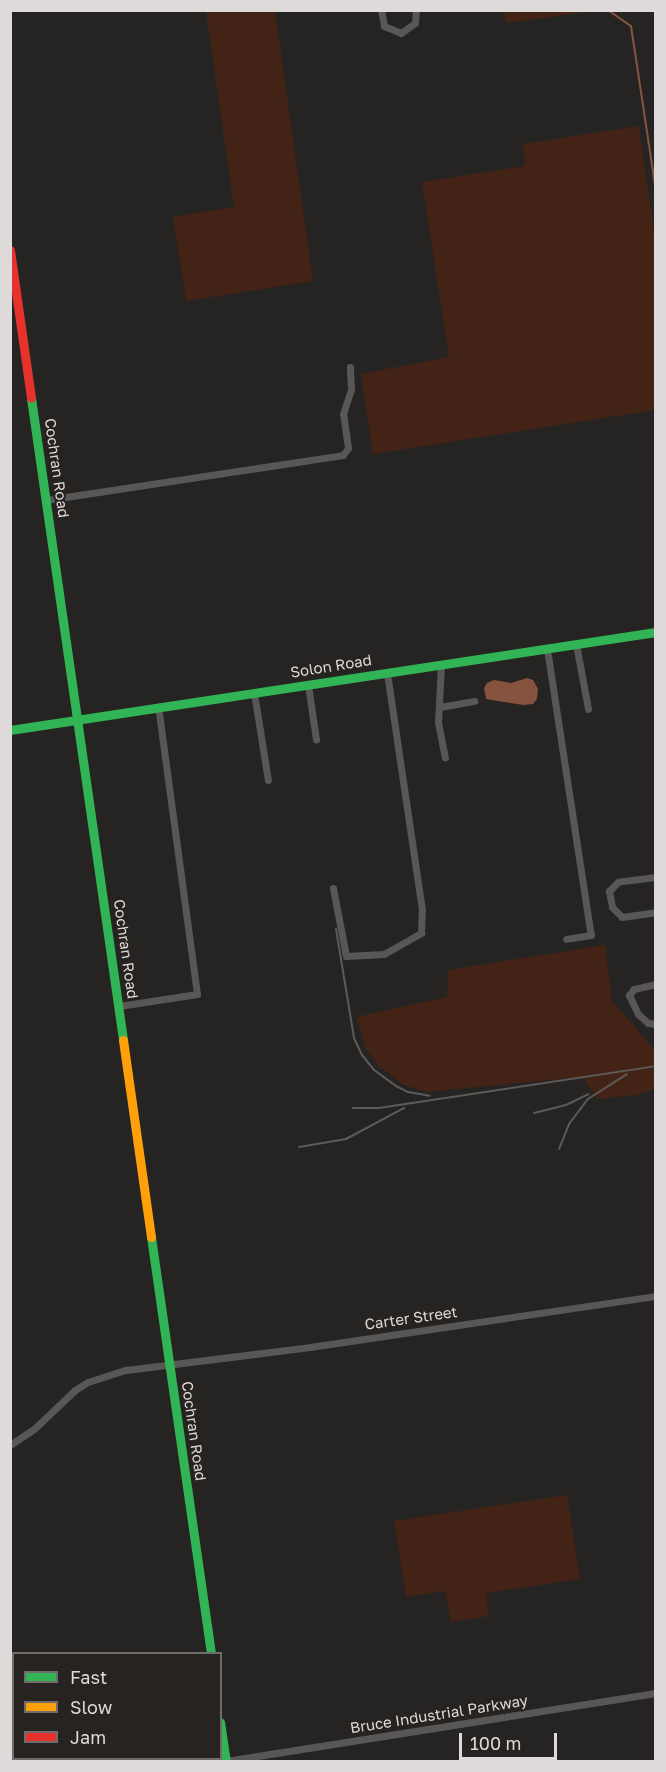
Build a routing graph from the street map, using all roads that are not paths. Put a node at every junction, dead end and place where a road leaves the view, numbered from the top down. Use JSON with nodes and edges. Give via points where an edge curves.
{"nodes":[{"id":1,"x":381,"y":10,"type":"edge"},
{"id":2,"x":416,"y":10,"type":"edge"},
{"id":3,"x":10,"y":250,"type":"edge"},
{"id":4,"x":350,"y":367,"type":"dead end"},
{"id":5,"x":46,"y":500,"type":"junction"},
{"id":6,"x":656,"y":632,"type":"edge"},
{"id":7,"x":576,"y":644,"type":"junction"},
{"id":8,"x":547,"y":649,"type":"junction"},
{"id":9,"x":441,"y":665,"type":"junction"},
{"id":10,"x":387,"y":673,"type":"junction"},
{"id":11,"x":308,"y":685,"type":"junction"},
{"id":12,"x":254,"y":693,"type":"junction"},
{"id":13,"x":474,"y":701,"type":"dead end"},
{"id":14,"x":158,"y":707,"type":"junction"},
{"id":15,"x":440,"y":707,"type":"junction"},
{"id":16,"x":588,"y":709,"type":"dead end"},
{"id":17,"x":78,"y":719,"type":"junction"},
{"id":18,"x":10,"y":730,"type":"edge"},
{"id":19,"x":316,"y":739,"type":"dead end"},
{"id":20,"x":445,"y":757,"type":"dead end"},
{"id":21,"x":268,"y":780,"type":"dead end"},
{"id":22,"x":656,"y":877,"type":"edge"},
{"id":23,"x":333,"y":888,"type":"dead end"},
{"id":24,"x":656,"y":912,"type":"edge"},
{"id":25,"x":566,"y":939,"type":"dead end"},
{"id":26,"x":656,"y":984,"type":"edge"},
{"id":27,"x":119,"y":1006,"type":"junction"},
{"id":28,"x":656,"y":1024,"type":"edge"},
{"id":29,"x":656,"y":1296,"type":"edge"},
{"id":30,"x":170,"y":1363,"type":"junction"},
{"id":31,"x":10,"y":1445,"type":"edge"},
{"id":32,"x":211,"y":1652,"type":"edge"},
{"id":33,"x":656,"y":1693,"type":"edge"},
{"id":34,"x":222,"y":1735,"type":"edge"},
{"id":35,"x":226,"y":1761,"type":"edge"}],
"edges":[{"from":1,"to":2,"type":"street","via":[[384,26],[401,33],[415,23]]},
{"from":3,"to":5,"type":"street","name":"Cochran Road"},
{"from":4,"to":5,"type":"street","via":[[351,389],[343,414],[348,448],[343,455]]},
{"from":5,"to":17,"type":"street","name":"Cochran Road"},
{"from":6,"to":7,"type":"street","name":"Solon Road"},
{"from":7,"to":8,"type":"street","name":"Solon Road"},
{"from":7,"to":16,"type":"street"},
{"from":8,"to":9,"type":"street","name":"Solon Road"},
{"from":8,"to":25,"type":"street","via":[[591,935]]},
{"from":9,"to":10,"type":"street","name":"Solon Road"},
{"from":9,"to":15,"type":"street"},
{"from":10,"to":11,"type":"street","name":"Solon Road"},
{"from":10,"to":23,"type":"street","via":[[422,910],[421,933],[384,954],[346,956]]},
{"from":11,"to":12,"type":"street","name":"Solon Road"},
{"from":11,"to":19,"type":"street"},
{"from":12,"to":14,"type":"street","name":"Solon Road"},
{"from":12,"to":21,"type":"street"},
{"from":13,"to":15,"type":"street"},
{"from":14,"to":17,"type":"street","name":"Solon Road"},
{"from":14,"to":27,"type":"street","via":[[196,994]]},
{"from":15,"to":20,"type":"street","via":[[438,722]]},
{"from":17,"to":18,"type":"street","name":"Solon Road"},
{"from":17,"to":27,"type":"street","name":"Cochran Road"},
{"from":22,"to":24,"type":"street","via":[[618,882],[609,891],[612,907],[622,916]]},
{"from":26,"to":28,"type":"street","via":[[634,989],[629,995],[638,1014],[648,1023]]},
{"from":27,"to":30,"type":"street","name":"Cochran Road"},
{"from":29,"to":30,"type":"street","name":"Carter Street","via":[[310,1347]]},
{"from":30,"to":31,"type":"street","name":"Carter Street","via":[[126,1370],[88,1382]]},
{"from":30,"to":32,"type":"street","name":"Cochran Road"},
{"from":33,"to":35,"type":"street","name":"Bruce Industrial Parkway"},
{"from":34,"to":35,"type":"street"}]}
